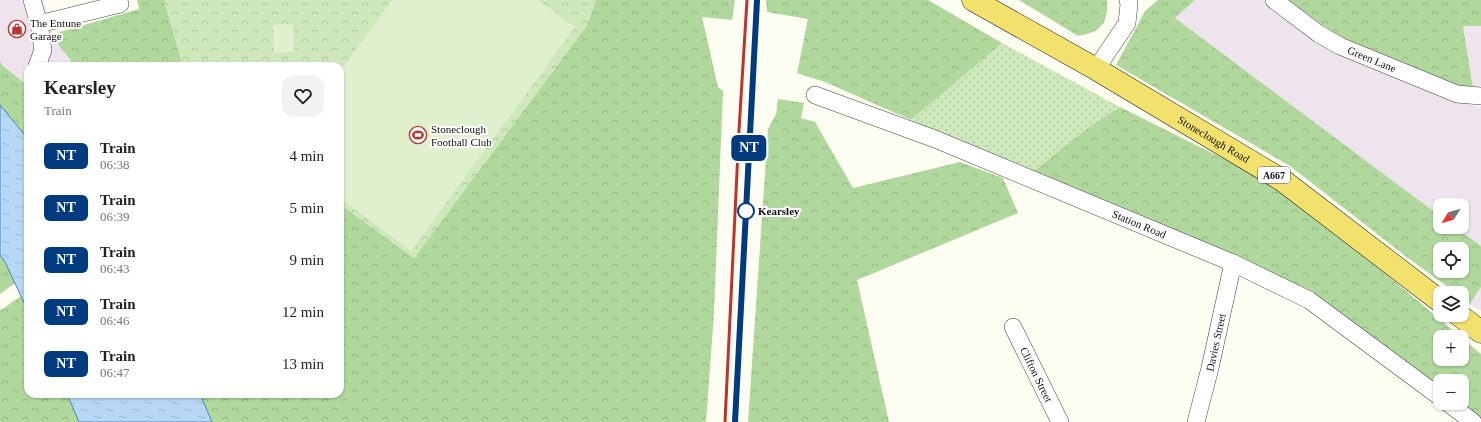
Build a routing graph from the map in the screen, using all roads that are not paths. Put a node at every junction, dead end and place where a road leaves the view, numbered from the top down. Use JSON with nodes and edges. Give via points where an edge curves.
{"nodes":[{"id":1,"x":32,"y":0,"type":"edge"},
{"id":2,"x":973,"y":0,"type":"edge"},
{"id":3,"x":1274,"y":0,"type":"edge"},
{"id":4,"x":1130,"y":1,"type":"edge"},
{"id":5,"x":120,"y":4,"type":"dead end"},
{"id":6,"x":39,"y":24,"type":"junction"},
{"id":7,"x":38,"y":62,"type":"edge"},
{"id":8,"x":1096,"y":69,"type":"junction"},
{"id":9,"x":815,"y":94,"type":"dead end"},
{"id":10,"x":1481,"y":96,"type":"edge"},
{"id":11,"x":1233,"y":263,"type":"junction"},
{"id":12,"x":1433,"y":296,"type":"edge"},
{"id":13,"x":1468,"y":322,"type":"edge"},
{"id":14,"x":1013,"y":326,"type":"dead end"},
{"id":15,"x":1481,"y":332,"type":"edge"},
{"id":16,"x":1433,"y":392,"type":"edge"},
{"id":17,"x":1457,"y":410,"type":"edge"},
{"id":18,"x":1056,"y":421,"type":"edge"},
{"id":19,"x":1196,"y":422,"type":"edge"},
{"id":20,"x":1473,"y":422,"type":"edge"}],
"edges":[{"from":1,"to":6,"type":"street"},
{"from":2,"to":8,"type":"main road","name":"Stoneclough Road","number":"A667"},
{"from":3,"to":10,"type":"street","name":"Green Lane","via":[[1319,34],[1340,46],[1457,94]]},
{"from":4,"to":8,"type":"street","via":[[1127,23]]},
{"from":5,"to":6,"type":"street"},
{"from":6,"to":7,"type":"street","via":[[43,50]]},
{"from":8,"to":12,"type":"main road","name":"Stoneclough Road","number":"A667","via":[[1282,180]]},
{"from":9,"to":11,"type":"street","name":"Station Road","via":[[935,139]]},
{"from":11,"to":16,"type":"street","name":"Station Road","via":[[1309,300]]},
{"from":11,"to":19,"type":"street","name":"Davies Street"},
{"from":13,"to":15,"type":"main road"},
{"from":14,"to":18,"type":"street","name":"Clifton Street"},
{"from":17,"to":20,"type":"street"}]}
